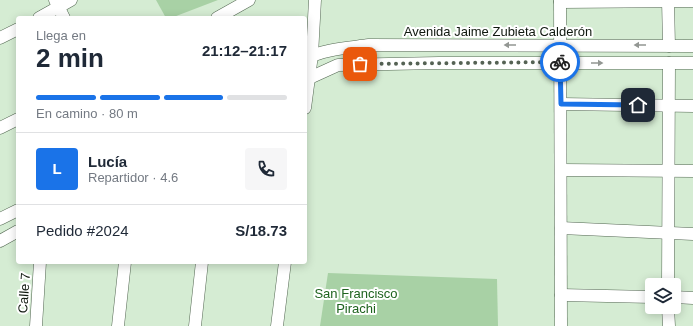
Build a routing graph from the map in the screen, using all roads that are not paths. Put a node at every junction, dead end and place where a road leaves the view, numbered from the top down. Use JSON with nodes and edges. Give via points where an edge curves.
{"nodes":[{"id":1,"x":71,"y":0,"type":"edge"},
{"id":2,"x":249,"y":0,"type":"edge"},
{"id":3,"x":315,"y":0,"type":"edge"},
{"id":4,"x":560,"y":1,"type":"edge"},
{"id":5,"x":668,"y":1,"type":"edge"},
{"id":6,"x":693,"y":2,"type":"edge"},
{"id":7,"x":228,"y":6,"type":"edge"},
{"id":8,"x":59,"y":9,"type":"edge"},
{"id":9,"x":43,"y":16,"type":"edge"},
{"id":10,"x":219,"y":16,"type":"edge"},
{"id":11,"x":16,"y":30,"type":"edge"},
{"id":12,"x":0,"y":38,"type":"edge"},
{"id":13,"x":560,"y":45,"type":"junction"},
{"id":14,"x":669,"y":46,"type":"junction"},
{"id":15,"x":693,"y":46,"type":"edge"},
{"id":16,"x":308,"y":57,"type":"edge"},
{"id":17,"x":560,"y":62,"type":"junction"},
{"id":18,"x":669,"y":63,"type":"junction"},
{"id":19,"x":693,"y":63,"type":"edge"},
{"id":20,"x":307,"y":80,"type":"edge"},
{"id":21,"x":561,"y":104,"type":"junction"},
{"id":22,"x":669,"y":105,"type":"junction"},
{"id":23,"x":693,"y":106,"type":"edge"},
{"id":24,"x":16,"y":120,"type":"edge"},
{"id":25,"x":0,"y":128,"type":"edge"},
{"id":26,"x":561,"y":170,"type":"junction"},
{"id":27,"x":668,"y":171,"type":"junction"},
{"id":28,"x":693,"y":171,"type":"edge"},
{"id":29,"x":16,"y":211,"type":"edge"},
{"id":30,"x":0,"y":219,"type":"edge"},
{"id":31,"x":560,"y":228,"type":"junction"},
{"id":32,"x":16,"y":232,"type":"edge"},
{"id":33,"x":668,"y":234,"type":"junction"},
{"id":34,"x":693,"y":234,"type":"edge"},
{"id":35,"x":0,"y":240,"type":"edge"},
{"id":36,"x":40,"y":264,"type":"edge"},
{"id":37,"x":125,"y":264,"type":"edge"},
{"id":38,"x":202,"y":264,"type":"edge"},
{"id":39,"x":285,"y":264,"type":"edge"},
{"id":40,"x":668,"y":278,"type":"edge"},
{"id":41,"x":561,"y":295,"type":"junction"},
{"id":42,"x":645,"y":297,"type":"edge"},
{"id":43,"x":681,"y":297,"type":"edge"},
{"id":44,"x":693,"y":298,"type":"edge"},
{"id":45,"x":668,"y":314,"type":"edge"},
{"id":46,"x":36,"y":323,"type":"edge"},
{"id":47,"x":25,"y":326,"type":"edge"},
{"id":48,"x":118,"y":326,"type":"edge"},
{"id":49,"x":195,"y":326,"type":"edge"},
{"id":50,"x":277,"y":326,"type":"edge"},
{"id":51,"x":560,"y":326,"type":"edge"},
{"id":52,"x":668,"y":326,"type":"edge"}],
"edges":[{"from":1,"to":8,"type":"street"},
{"from":2,"to":7,"type":"street"},
{"from":3,"to":16,"type":"street"},
{"from":4,"to":5,"type":"street"},
{"from":4,"to":13,"type":"street"},
{"from":5,"to":6,"type":"street"},
{"from":5,"to":14,"type":"street"},
{"from":7,"to":10,"type":"street"},
{"from":8,"to":9,"type":"street"},
{"from":11,"to":12,"type":"street"},
{"from":14,"to":13,"type":"street","name":"Avenida Jaime Zubieta Calderón","one_way":true},
{"from":13,"to":16,"type":"street","name":"Avenida Jaime Zubieta Calderón","one_way":true,"via":[[369,45]]},
{"from":13,"to":17,"type":"street"},
{"from":14,"to":15,"type":"street","name":"Avenida Jaime Zubieta Calderón"},
{"from":16,"to":20,"type":"street"},
{"from":17,"to":18,"type":"street","one_way":true},
{"from":17,"to":20,"type":"street","via":[[338,65]]},
{"from":17,"to":21,"type":"street"},
{"from":18,"to":19,"type":"street"},
{"from":18,"to":22,"type":"street"},
{"from":21,"to":22,"type":"street"},
{"from":21,"to":26,"type":"street"},
{"from":22,"to":23,"type":"street"},
{"from":22,"to":27,"type":"street"},
{"from":24,"to":25,"type":"street"},
{"from":26,"to":27,"type":"street"},
{"from":26,"to":31,"type":"street"},
{"from":27,"to":28,"type":"street"},
{"from":27,"to":33,"type":"street"},
{"from":29,"to":30,"type":"street"},
{"from":31,"to":33,"type":"street"},
{"from":31,"to":41,"type":"street"},
{"from":32,"to":35,"type":"street"},
{"from":33,"to":34,"type":"street"},
{"from":33,"to":40,"type":"street"},
{"from":36,"to":46,"type":"street","name":"Calle 7"},
{"from":37,"to":48,"type":"street"},
{"from":38,"to":49,"type":"street"},
{"from":39,"to":50,"type":"street"},
{"from":41,"to":42,"type":"street"},
{"from":41,"to":51,"type":"street"},
{"from":43,"to":44,"type":"street"},
{"from":45,"to":52,"type":"street"},
{"from":46,"to":47,"type":"street"}]}
